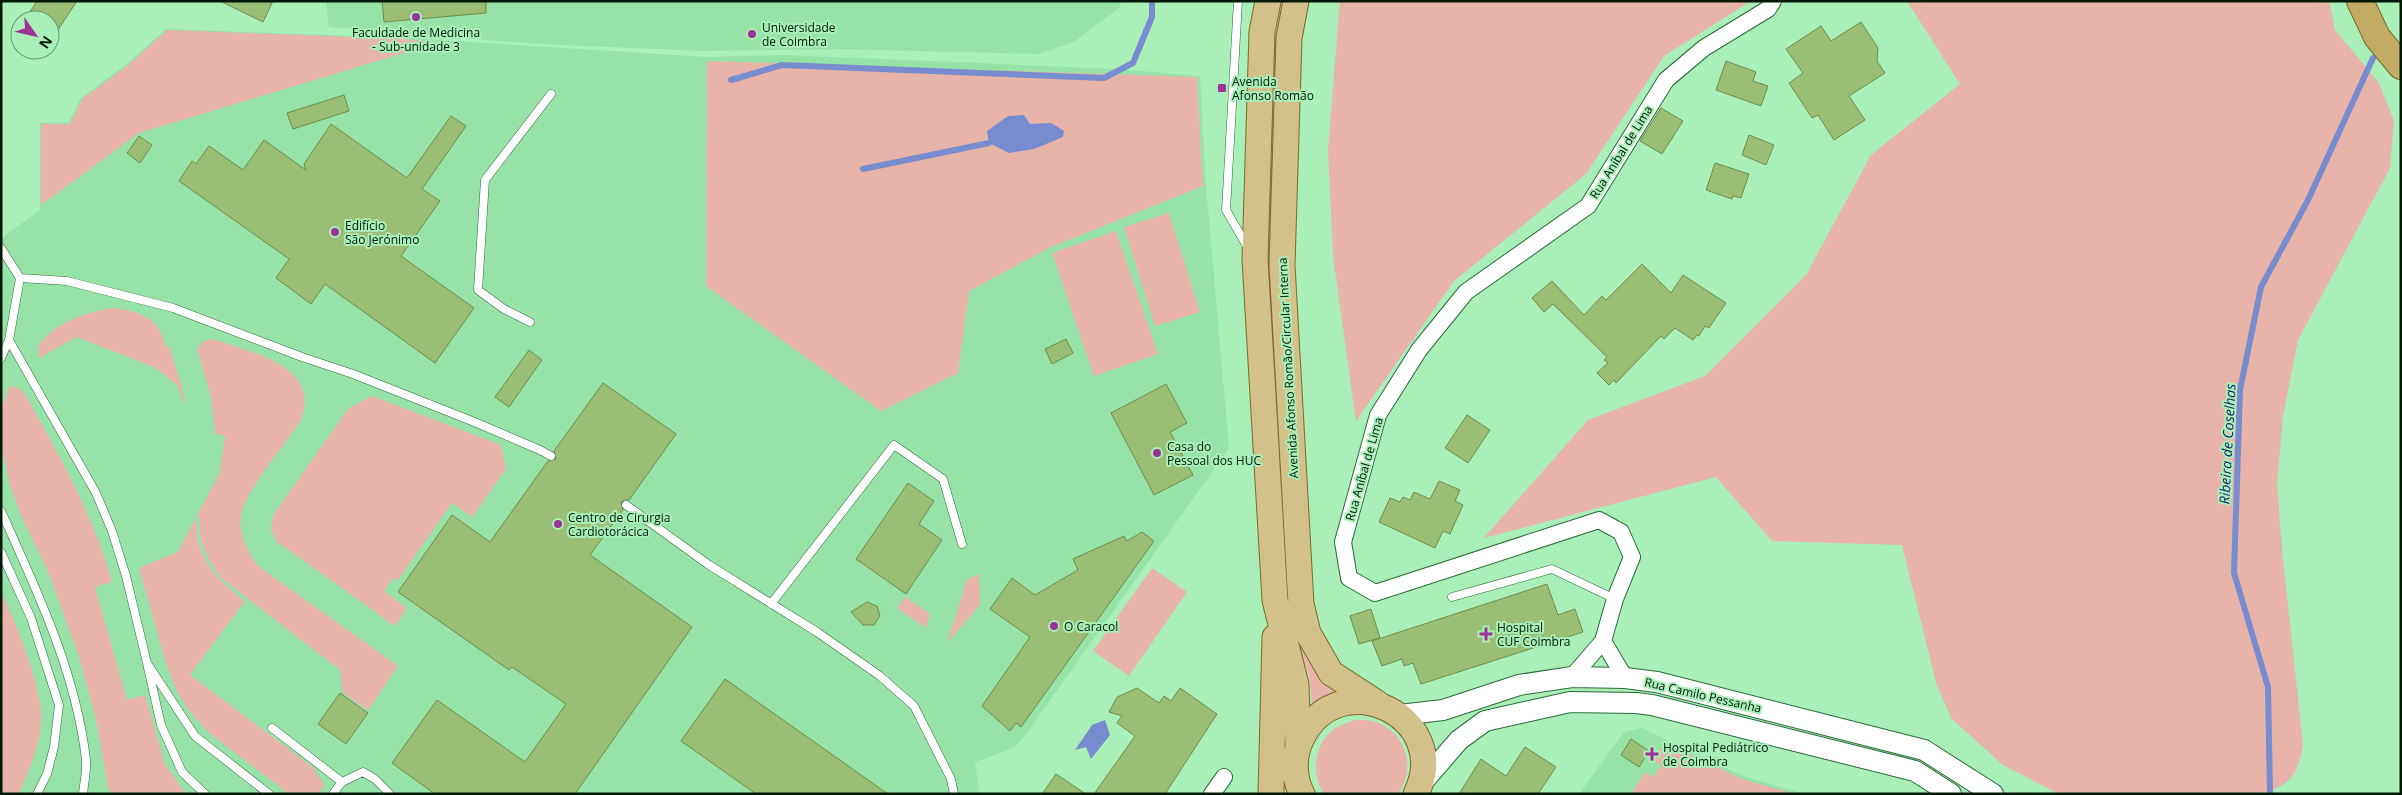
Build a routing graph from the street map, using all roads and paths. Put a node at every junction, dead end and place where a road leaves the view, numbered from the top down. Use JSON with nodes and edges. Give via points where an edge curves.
{"nodes":[{"id":1,"x":1238,"y":1,"type":"edge"},
{"id":2,"x":1268,"y":1,"type":"edge"},
{"id":3,"x":1296,"y":1,"type":"edge"},
{"id":4,"x":1773,"y":1,"type":"edge"},
{"id":5,"x":2360,"y":1,"type":"edge"},
{"id":6,"x":2377,"y":37,"type":"junction"},
{"id":7,"x":2401,"y":48,"type":"edge"},
{"id":8,"x":2401,"y":66,"type":"edge"},
{"id":9,"x":551,"y":94,"type":"dead end"},
{"id":10,"x":1,"y":248,"type":"edge"},
{"id":11,"x":1255,"y":260,"type":"junction"},
{"id":12,"x":20,"y":278,"type":"junction"},
{"id":13,"x":530,"y":322,"type":"dead end"},
{"id":14,"x":9,"y":340,"type":"junction"},
{"id":15,"x":1,"y":358,"type":"edge"},
{"id":16,"x":551,"y":456,"type":"dead end"},
{"id":17,"x":626,"y":505,"type":"dead end"},
{"id":18,"x":1,"y":511,"type":"edge"},
{"id":19,"x":962,"y":544,"type":"dead end"},
{"id":20,"x":1,"y":552,"type":"edge"},
{"id":21,"x":1452,"y":597,"type":"dead end"},
{"id":22,"x":1615,"y":599,"type":"junction"},
{"id":23,"x":1275,"y":600,"type":"junction"},
{"id":24,"x":771,"y":604,"type":"junction"},
{"id":25,"x":1603,"y":641,"type":"junction"},
{"id":26,"x":147,"y":663,"type":"junction"},
{"id":27,"x":1572,"y":677,"type":"junction"},
{"id":28,"x":1625,"y":678,"type":"junction"},
{"id":29,"x":1377,"y":703,"type":"junction"},
{"id":30,"x":1400,"y":715,"type":"junction"},
{"id":31,"x":272,"y":728,"type":"dead end"},
{"id":32,"x":1298,"y":746,"type":"junction"},
{"id":33,"x":1224,"y":777,"type":"dead end"},
{"id":34,"x":342,"y":782,"type":"junction"},
{"id":35,"x":1419,"y":789,"type":"edge"},
{"id":36,"x":389,"y":793,"type":"edge"},
{"id":37,"x":37,"y":794,"type":"edge"},
{"id":38,"x":83,"y":794,"type":"edge"},
{"id":39,"x":204,"y":794,"type":"edge"},
{"id":40,"x":269,"y":794,"type":"edge"},
{"id":41,"x":333,"y":794,"type":"edge"},
{"id":42,"x":954,"y":794,"type":"edge"},
{"id":43,"x":1212,"y":794,"type":"edge"},
{"id":44,"x":1271,"y":794,"type":"edge"},
{"id":45,"x":1302,"y":794,"type":"edge"},
{"id":46,"x":1951,"y":794,"type":"edge"},
{"id":47,"x":1994,"y":794,"type":"edge"}],
"edges":[{"from":1,"to":11,"type":"lane","name":"Avenida Afonso Romão/Circular Interna","via":[[1226,210]]},
{"from":2,"to":11,"type":"main road","name":"Avenida Afonso Romão/Circular Interna","via":[[1262,32]]},
{"from":3,"to":29,"type":"main road","name":"Avenida Afonso Romão/Circular Interna","via":[[1289,38],[1282,265],[1300,604],[1308,633],[1331,673]]},
{"from":4,"to":22,"type":"street","name":"Rua Aníbal de Lima","via":[[1768,9],[1704,48],[1666,80],[1588,206],[1466,292],[1419,350],[1378,415],[1343,542],[1349,578],[1374,593],[1599,520],[1621,532],[1632,557]]},
{"from":5,"to":6,"type":"highway"},
{"from":6,"to":7,"type":"highway"},
{"from":6,"to":8,"type":"highway"},
{"from":9,"to":13,"type":"lane","via":[[485,180],[478,290],[504,309]]},
{"from":10,"to":12,"type":"lane"},
{"from":11,"to":23,"type":"main road","name":"Avenida Afonso Romão/Circular Interna"},
{"from":12,"to":14,"type":"lane"},
{"from":12,"to":16,"type":"lane","via":[[67,281],[173,308],[352,374]]},
{"from":14,"to":15,"type":"lane"},
{"from":14,"to":26,"type":"lane","via":[[96,494],[112,531]]},
{"from":17,"to":24,"type":"lane","via":[[709,565]]},
{"from":18,"to":38,"type":"lane","via":[[48,613],[76,706],[86,761]]},
{"from":19,"to":24,"type":"lane","via":[[943,479],[894,445]]},
{"from":20,"to":37,"type":"lane","via":[[31,618],[58,705],[54,747],[47,774]]},
{"from":21,"to":22,"type":"lane","via":[[1552,569]]},
{"from":22,"to":25,"type":"street","name":"Rua Aníbal de Lima"},
{"from":23,"to":32,"type":"main road","name":"Avenida Afonso Romão/Circular Interna","via":[[1296,685]]},
{"from":23,"to":44,"type":"main road"},
{"from":24,"to":42,"type":"lane","via":[[880,676],[914,706],[951,779]]},
{"from":25,"to":27,"type":"street"},
{"from":25,"to":28,"type":"street"},
{"from":26,"to":39,"type":"lane","via":[[161,725],[182,772]]},
{"from":26,"to":40,"type":"lane","via":[[195,736]]},
{"from":27,"to":28,"type":"street","name":"Rua Camilo Pessanha"},
{"from":27,"to":30,"type":"street","name":"Rua Camilo Pessanha","via":[[1519,685],[1443,710]]},
{"from":28,"to":47,"type":"street","name":"Rua Camilo Pessanha","via":[[1657,682],[1924,750]]},
{"from":29,"to":30,"type":"main road","name":"Avenida Afonso Romão/Circular Interna"},
{"from":29,"to":32,"type":"main road","via":[[1358,701],[1320,714],[1306,728]]},
{"from":30,"to":35,"type":"main road","via":[[1413,729],[1421,746],[1424,765]]},
{"from":31,"to":34,"type":"lane"},
{"from":32,"to":45,"type":"main road","name":"Avenida Afonso Romão/Circular Interna","via":[[1295,766]]},
{"from":33,"to":43,"type":"street"},
{"from":34,"to":36,"type":"lane","via":[[363,772]]},
{"from":34,"to":41,"type":"lane"},
{"from":35,"to":46,"type":"street","name":"Rua Camilo Pessanha","via":[[1459,740],[1485,722],[1570,702],[1636,702],[1915,771]]}]}
